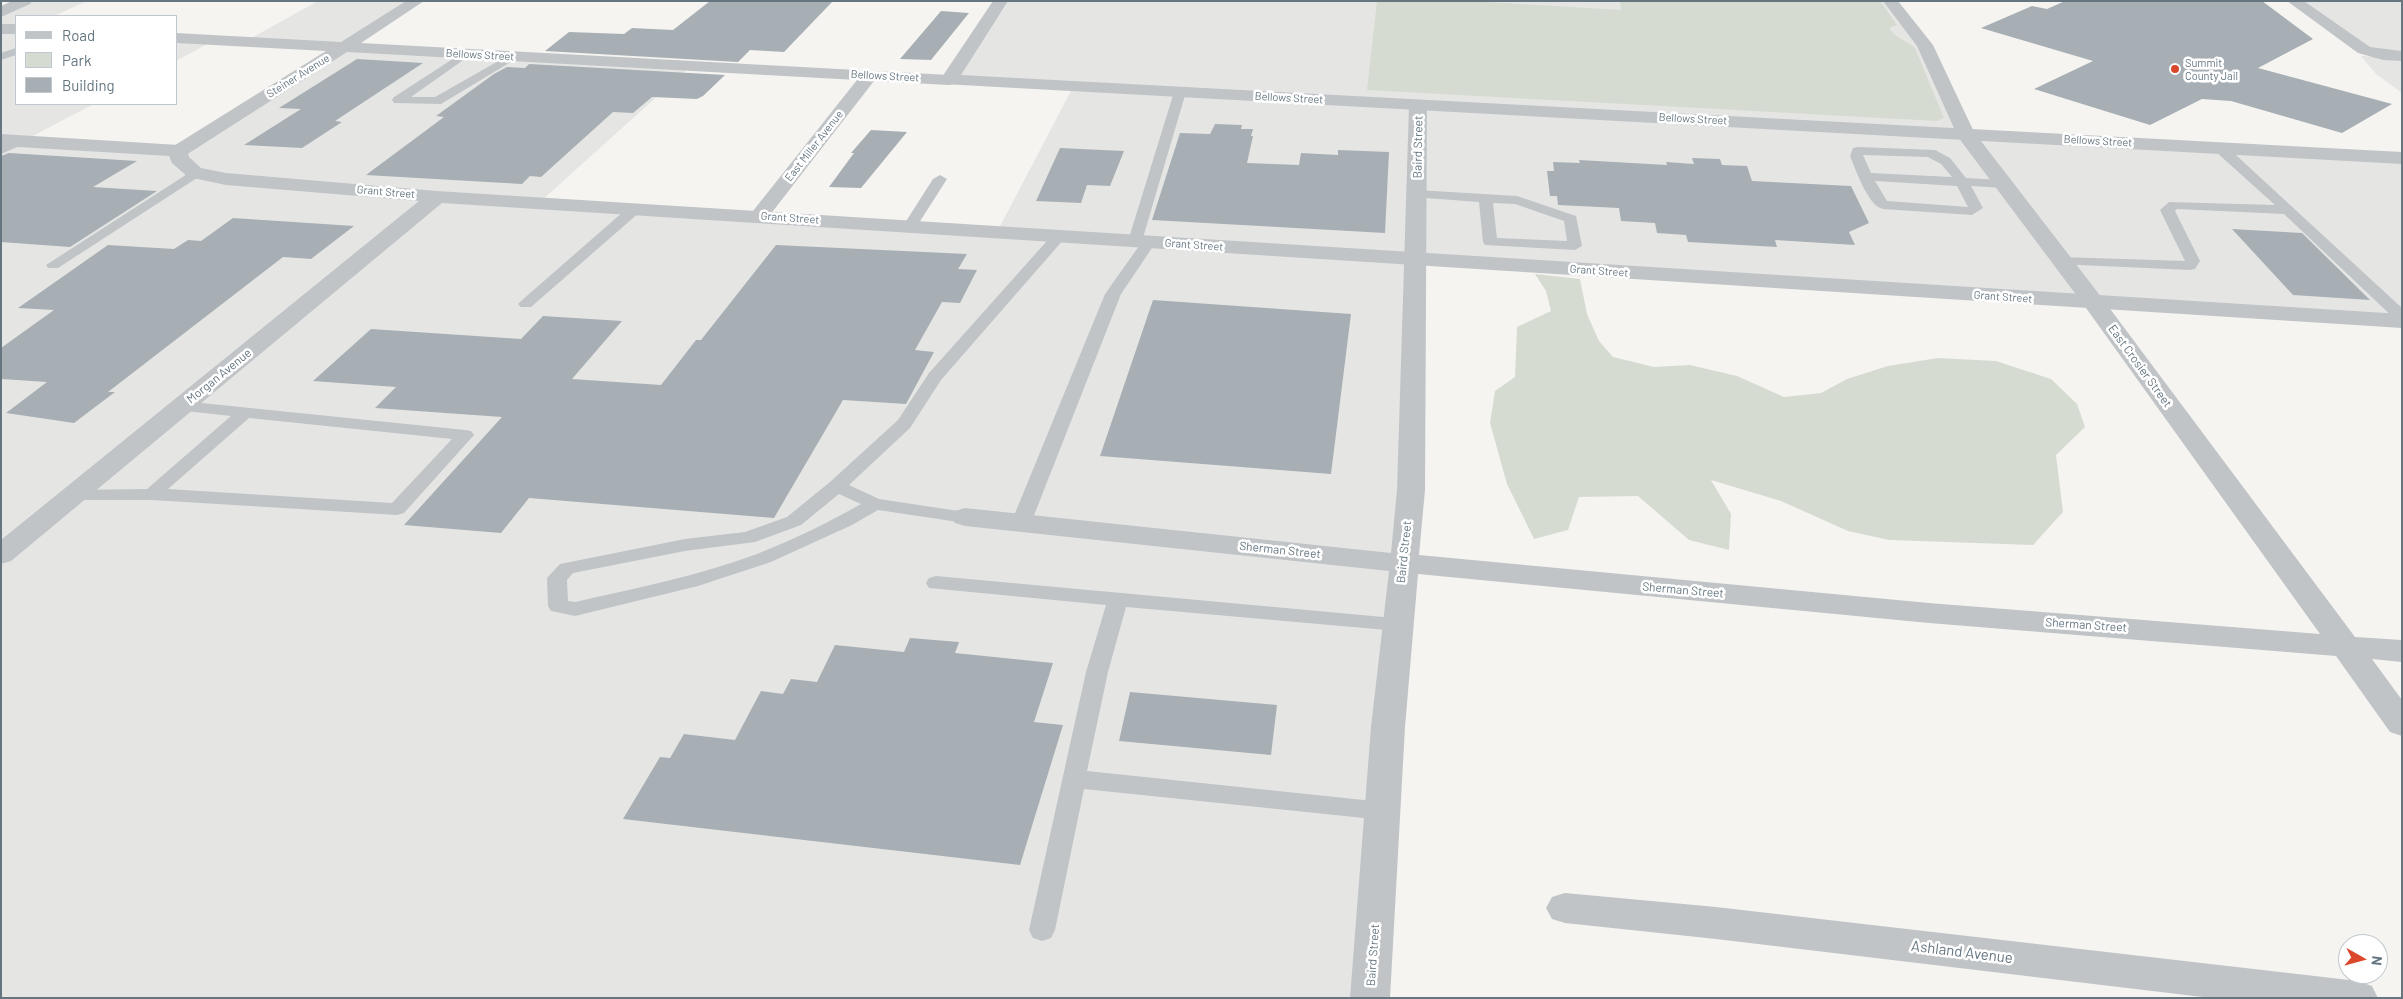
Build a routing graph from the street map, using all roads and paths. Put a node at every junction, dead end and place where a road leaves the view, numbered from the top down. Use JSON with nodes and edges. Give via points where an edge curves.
{"nodes":[{"id":1,"x":25,"y":1,"type":"edge"},
{"id":2,"x":417,"y":1,"type":"edge"},
{"id":3,"x":1002,"y":1,"type":"edge"},
{"id":4,"x":1890,"y":1,"type":"edge"},
{"id":5,"x":2294,"y":1,"type":"edge"},
{"id":6,"x":1,"y":12,"type":"edge"},
{"id":7,"x":1,"y":28,"type":"edge"},
{"id":8,"x":15,"y":29,"type":"edge"},
{"id":9,"x":178,"y":38,"type":"edge"},
{"id":10,"x":344,"y":47,"type":"junction"},
{"id":11,"x":15,"y":51,"type":"edge"},
{"id":12,"x":465,"y":54,"type":"junction"},
{"id":13,"x":2402,"y":56,"type":"edge"},
{"id":14,"x":1,"y":57,"type":"edge"},
{"id":15,"x":513,"y":57,"type":"junction"},
{"id":16,"x":869,"y":76,"type":"junction"},
{"id":17,"x":949,"y":80,"type":"junction"},
{"id":18,"x":1180,"y":92,"type":"junction"},
{"id":19,"x":1418,"y":105,"type":"junction"},
{"id":20,"x":1965,"y":133,"type":"junction"},
{"id":21,"x":10,"y":140,"type":"edge"},
{"id":22,"x":2220,"y":148,"type":"junction"},
{"id":23,"x":1,"y":150,"type":"edge"},
{"id":24,"x":179,"y":151,"type":"junction"},
{"id":25,"x":2402,"y":158,"type":"edge"},
{"id":26,"x":196,"y":173,"type":"junction"},
{"id":27,"x":1866,"y":177,"type":"junction"},
{"id":28,"x":940,"y":179,"type":"dead end"},
{"id":29,"x":1960,"y":182,"type":"junction"},
{"id":30,"x":2004,"y":184,"type":"junction"},
{"id":31,"x":1417,"y":194,"type":"junction"},
{"id":32,"x":437,"y":196,"type":"junction"},
{"id":33,"x":1486,"y":198,"type":"junction"},
{"id":34,"x":636,"y":208,"type":"junction"},
{"id":35,"x":2288,"y":210,"type":"junction"},
{"id":36,"x":759,"y":216,"type":"junction"},
{"id":37,"x":910,"y":226,"type":"junction"},
{"id":38,"x":1059,"y":236,"type":"junction"},
{"id":39,"x":1142,"y":241,"type":"junction"},
{"id":40,"x":1415,"y":260,"type":"junction"},
{"id":41,"x":2062,"y":261,"type":"junction"},
{"id":42,"x":53,"y":266,"type":"dead end"},
{"id":43,"x":2094,"y":303,"type":"junction"},
{"id":44,"x":526,"y":304,"type":"dead end"},
{"id":45,"x":2400,"y":322,"type":"edge"},
{"id":46,"x":182,"y":406,"type":"junction"},
{"id":47,"x":246,"y":412,"type":"junction"},
{"id":48,"x":837,"y":486,"type":"junction"},
{"id":49,"x":152,"y":494,"type":"junction"},
{"id":50,"x":72,"y":496,"type":"junction"},
{"id":51,"x":875,"y":504,"type":"junction"},
{"id":52,"x":965,"y":517,"type":"joint"},
{"id":53,"x":1021,"y":523,"type":"junction"},
{"id":54,"x":1,"y":554,"type":"edge"},
{"id":55,"x":1402,"y":563,"type":"junction"},
{"id":56,"x":936,"y":582,"type":"dead end"},
{"id":57,"x":1118,"y":599,"type":"junction"},
{"id":58,"x":1398,"y":624,"type":"junction"},
{"id":59,"x":2344,"y":646,"type":"junction"},
{"id":60,"x":2402,"y":651,"type":"edge"},
{"id":61,"x":2402,"y":724,"type":"edge"},
{"id":62,"x":1075,"y":780,"type":"junction"},
{"id":63,"x":1384,"y":811,"type":"junction"},
{"id":64,"x":1565,"y":908,"type":"dead end"},
{"id":65,"x":1042,"y":930,"type":"dead end"},
{"id":66,"x":1370,"y":998,"type":"edge"},
{"id":67,"x":2358,"y":998,"type":"edge"}],
"edges":[{"from":1,"to":6,"type":"street"},
{"from":2,"to":10,"type":"street","name":"Steiner Avenue"},
{"from":3,"to":17,"type":"street"},
{"from":4,"to":20,"type":"street","name":"East Crosier Street","via":[[1925,45]]},
{"from":5,"to":13,"type":"street","via":[[2364,50]]},
{"from":7,"to":8,"type":"street"},
{"from":9,"to":10,"type":"street","name":"Bellows Street"},
{"from":10,"to":12,"type":"street","name":"Bellows Street"},
{"from":10,"to":24,"type":"street","name":"Steiner Avenue"},
{"from":11,"to":14,"type":"lane"},
{"from":12,"to":15,"type":"street","name":"Bellows Street"},
{"from":12,"to":15,"type":"lane","via":[[398,100],[437,101]]},
{"from":15,"to":16,"type":"street","name":"Bellows Street"},
{"from":16,"to":17,"type":"street","name":"Bellows Street"},
{"from":16,"to":36,"type":"street","name":"East Miller Avenue"},
{"from":17,"to":18,"type":"street","name":"Bellows Street"},
{"from":18,"to":19,"type":"street","name":"Bellows Street"},
{"from":18,"to":39,"type":"lane"},
{"from":19,"to":20,"type":"street","name":"Bellows Street"},
{"from":19,"to":31,"type":"street","name":"Baird Street"},
{"from":20,"to":22,"type":"street","name":"Bellows Street"},
{"from":20,"to":30,"type":"street","name":"East Crosier Street"},
{"from":21,"to":23,"type":"lane"},
{"from":21,"to":24,"type":"street"},
{"from":22,"to":25,"type":"street","name":"Bellows Street"},
{"from":22,"to":35,"type":"lane"},
{"from":24,"to":26,"type":"street","via":[[179,159]]},
{"from":26,"to":32,"type":"street","name":"Grant Street","via":[[226,179]]},
{"from":26,"to":42,"type":"lane"},
{"from":27,"to":29,"type":"lane"},
{"from":27,"to":29,"type":"lane","via":[[1856,156],[1858,151],[1930,153],[1946,160]]},
{"from":27,"to":29,"type":"lane","via":[[1883,205],[1972,211],[1976,208]]},
{"from":28,"to":37,"type":"lane"},
{"from":29,"to":30,"type":"lane"},
{"from":30,"to":41,"type":"street","name":"East Crosier Street"},
{"from":31,"to":33,"type":"lane"},
{"from":31,"to":40,"type":"street","name":"Baird Street"},
{"from":32,"to":34,"type":"street","name":"Grant Street"},
{"from":32,"to":46,"type":"street","name":"Morgan Avenue"},
{"from":33,"to":33,"type":"lane","via":[[1517,200],[1571,219],[1575,246],[1490,242]]},
{"from":34,"to":36,"type":"street","name":"Grant Street"},
{"from":34,"to":44,"type":"lane"},
{"from":35,"to":41,"type":"lane","via":[[2174,205],[2167,210],[2193,261],[2190,266]]},
{"from":35,"to":45,"type":"lane"},
{"from":36,"to":37,"type":"street","name":"Grant Street"},
{"from":37,"to":38,"type":"street","name":"Grant Street"},
{"from":38,"to":39,"type":"street","name":"Grant Street"},
{"from":38,"to":48,"type":"lane","via":[[934,376],[904,424]]},
{"from":39,"to":40,"type":"street","name":"Grant Street"},
{"from":39,"to":53,"type":"lane","via":[[1113,294]]},
{"from":40,"to":43,"type":"street","name":"Grant Street"},
{"from":40,"to":55,"type":"street","name":"Baird Street","via":[[1411,490]]},
{"from":41,"to":43,"type":"street","name":"East Crosier Street"},
{"from":43,"to":45,"type":"street","name":"Grant Street"},
{"from":43,"to":59,"type":"street","name":"East Crosier Street"},
{"from":46,"to":47,"type":"lane"},
{"from":46,"to":50,"type":"street","name":"Morgan Avenue"},
{"from":47,"to":49,"type":"lane"},
{"from":47,"to":49,"type":"lane","via":[[465,435],[397,509]]},
{"from":48,"to":51,"type":"lane"},
{"from":48,"to":51,"type":"lane","via":[[794,521],[748,538],[685,545],[567,568],[557,578],[558,606],[575,609],[691,581],[764,558]]},
{"from":49,"to":50,"type":"lane"},
{"from":50,"to":54,"type":"street","name":"Morgan Avenue"},
{"from":51,"to":52,"type":"lane"},
{"from":52,"to":53,"type":"street","name":"Sherman Street"},
{"from":53,"to":55,"type":"street","name":"Sherman Street"},
{"from":55,"to":58,"type":"street","name":"Baird Street"},
{"from":55,"to":59,"type":"street","name":"Sherman Street","via":[[1929,613]]},
{"from":56,"to":57,"type":"lane"},
{"from":57,"to":58,"type":"lane"},
{"from":57,"to":62,"type":"lane","via":[[1098,672]]},
{"from":58,"to":63,"type":"street","name":"Baird Street"},
{"from":59,"to":60,"type":"street","name":"Sherman Street"},
{"from":59,"to":61,"type":"street","name":"East Crosier Street"},
{"from":62,"to":63,"type":"lane"},
{"from":62,"to":65,"type":"lane"},
{"from":63,"to":66,"type":"street","name":"Baird Street"},
{"from":64,"to":67,"type":"street","name":"Ashland Avenue"}]}
